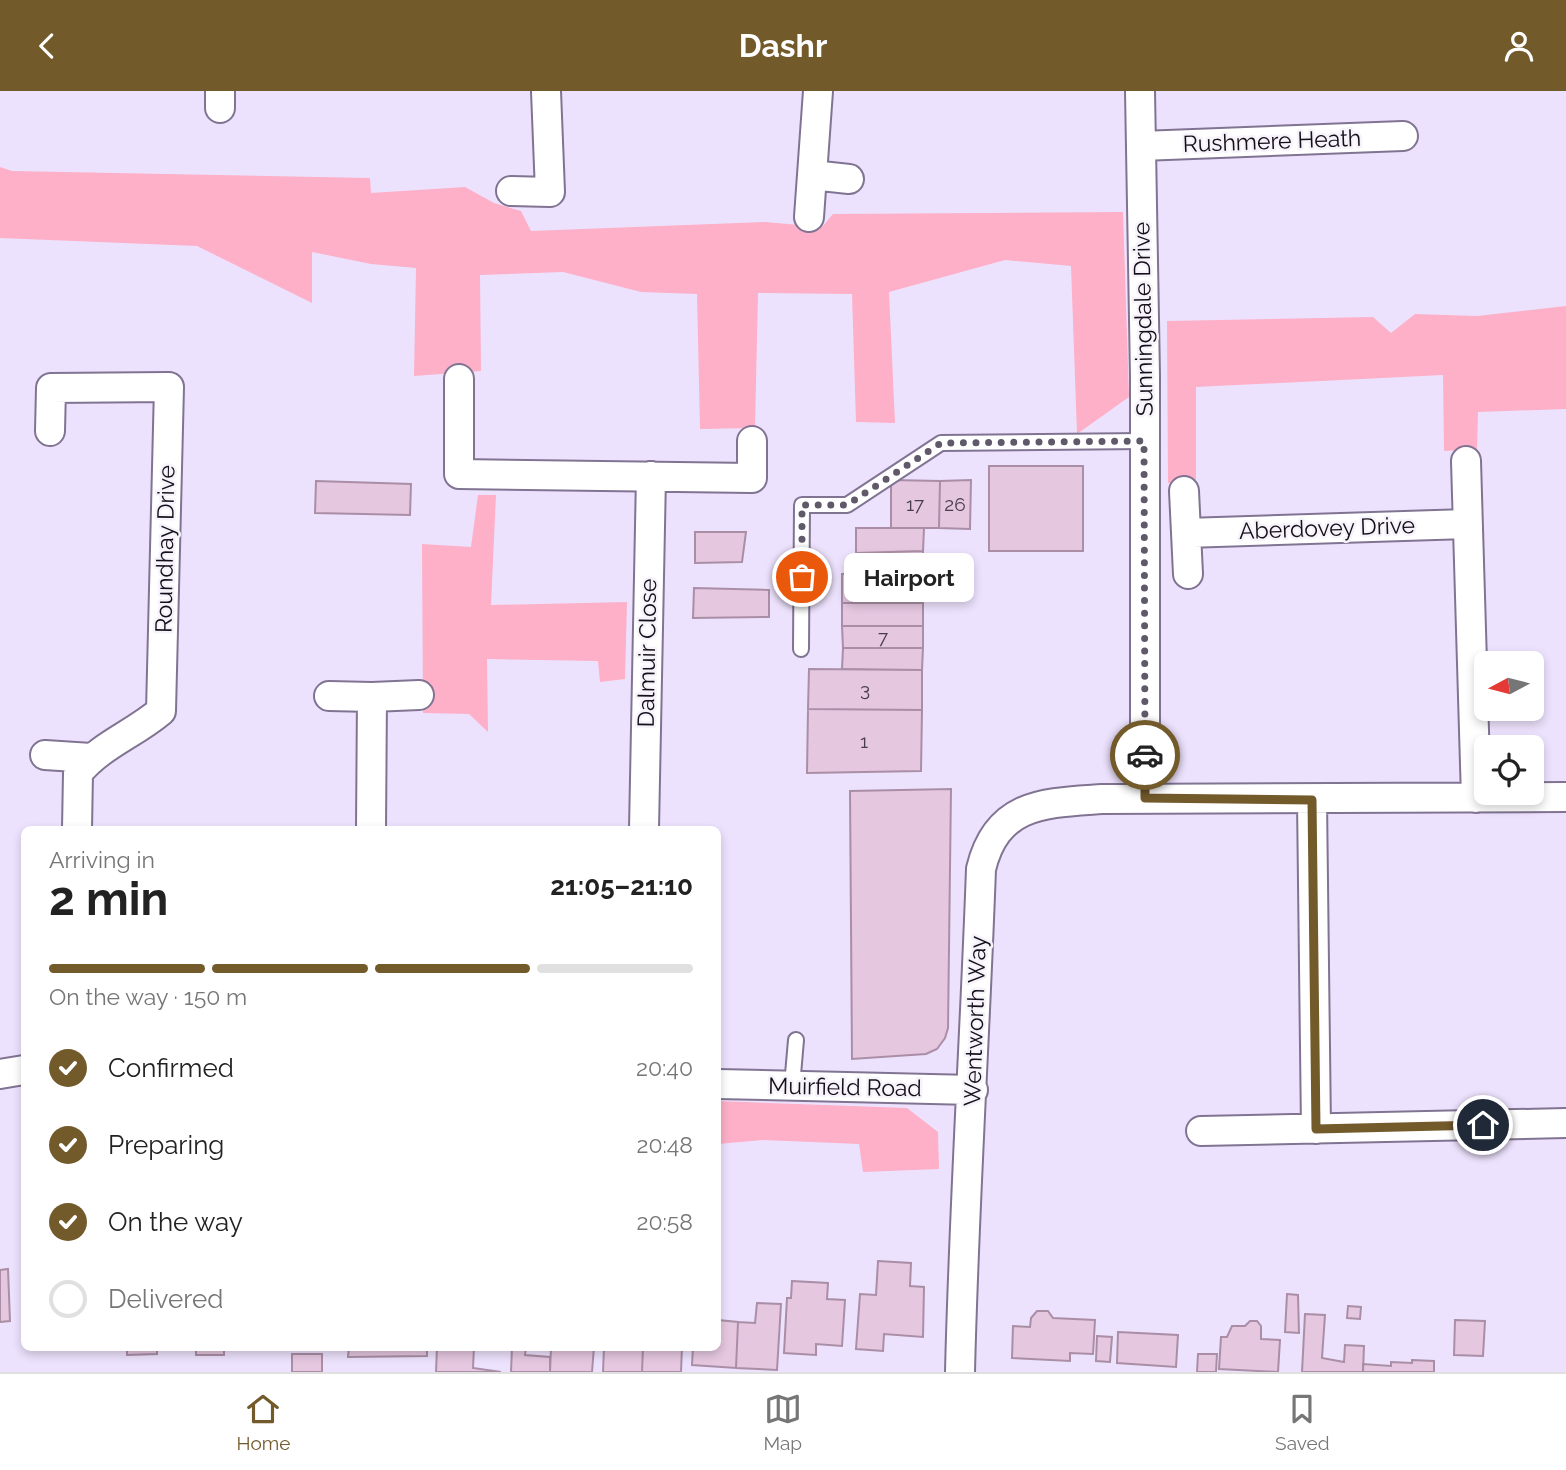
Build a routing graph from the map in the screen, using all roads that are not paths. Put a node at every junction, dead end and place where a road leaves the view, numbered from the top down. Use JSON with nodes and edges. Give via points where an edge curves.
{"nodes":[{"id":1,"x":546,"y":91,"type":"edge"},
{"id":2,"x":818,"y":91,"type":"edge"},
{"id":3,"x":1140,"y":91,"type":"edge"},
{"id":4,"x":1403,"y":137,"type":"dead end"},
{"id":5,"x":1142,"y":146,"type":"junction"},
{"id":6,"x":812,"y":175,"type":"junction"},
{"id":7,"x":849,"y":179,"type":"dead end"},
{"id":8,"x":511,"y":191,"type":"dead end"},
{"id":9,"x":809,"y":217,"type":"dead end"},
{"id":10,"x":459,"y":379,"type":"dead end"},
{"id":11,"x":50,"y":431,"type":"dead end"},
{"id":12,"x":752,"y":441,"type":"dead end"},
{"id":13,"x":1144,"y":441,"type":"junction"},
{"id":14,"x":1466,"y":461,"type":"dead end"},
{"id":15,"x":650,"y":476,"type":"junction"},
{"id":16,"x":1184,"y":491,"type":"dead end"},
{"id":17,"x":1467,"y":524,"type":"junction"},
{"id":18,"x":1186,"y":533,"type":"junction"},
{"id":19,"x":1188,"y":574,"type":"dead end"},
{"id":20,"x":801,"y":649,"type":"dead end"},
{"id":21,"x":419,"y":695,"type":"dead end"},
{"id":22,"x":329,"y":696,"type":"dead end"},
{"id":23,"x":372,"y":697,"type":"junction"},
{"id":24,"x":1474,"y":737,"type":"edge"},
{"id":25,"x":45,"y":755,"type":"dead end"},
{"id":26,"x":91,"y":758,"type":"junction"},
{"id":27,"x":1544,"y":797,"type":"edge"},
{"id":28,"x":1566,"y":797,"type":"edge"},
{"id":29,"x":1145,"y":798,"type":"junction"},
{"id":30,"x":1474,"y":798,"type":"edge"},
{"id":31,"x":1312,"y":800,"type":"junction"},
{"id":32,"x":77,"y":826,"type":"edge"},
{"id":33,"x":371,"y":826,"type":"edge"},
{"id":34,"x":644,"y":826,"type":"edge"},
{"id":35,"x":796,"y":1040,"type":"dead end"},
{"id":36,"x":21,"y":1070,"type":"edge"},
{"id":37,"x":0,"y":1074,"type":"edge"},
{"id":38,"x":721,"y":1084,"type":"edge"},
{"id":39,"x":792,"y":1086,"type":"junction"},
{"id":40,"x":974,"y":1090,"type":"junction"},
{"id":41,"x":1566,"y":1123,"type":"edge"},
{"id":42,"x":1316,"y":1129,"type":"junction"},
{"id":43,"x":1200,"y":1131,"type":"dead end"},
{"id":44,"x":960,"y":1372,"type":"edge"}],
"edges":[{"from":1,"to":8,"type":"street","via":[[550,192]]},
{"from":2,"to":6,"type":"street"},
{"from":3,"to":5,"type":"street","name":"Sunningdale Drive"},
{"from":4,"to":5,"type":"street","name":"Rushmere Heath"},
{"from":5,"to":13,"type":"street","name":"Sunningdale Drive"},
{"from":6,"to":7,"type":"street"},
{"from":6,"to":9,"type":"street"},
{"from":10,"to":15,"type":"street","via":[[459,474]]},
{"from":11,"to":26,"type":"street","name":"Roundhay Drive","via":[[51,388],[170,387],[161,711],[141,729]]},
{"from":12,"to":15,"type":"street","via":[[752,478]]},
{"from":13,"to":20,"type":"lane","via":[[941,443],[847,505],[802,505]]},
{"from":13,"to":29,"type":"street","name":"Sunningdale Drive"},
{"from":14,"to":17,"type":"street"},
{"from":15,"to":34,"type":"street","name":"Dalmuir Close"},
{"from":16,"to":18,"type":"street"},
{"from":17,"to":18,"type":"street","name":"Aberdovey Drive"},
{"from":17,"to":24,"type":"street"},
{"from":18,"to":19,"type":"street"},
{"from":21,"to":23,"type":"street"},
{"from":22,"to":23,"type":"street"},
{"from":23,"to":33,"type":"street"},
{"from":25,"to":26,"type":"street"},
{"from":26,"to":32,"type":"street","via":[[78,773]]},
{"from":27,"to":28,"type":"street","name":"Wentworth Way"},
{"from":29,"to":31,"type":"street","name":"Wentworth Way"},
{"from":29,"to":40,"type":"street","name":"Wentworth Way","via":[[1039,804],[1012,817],[990,840],[981,869]]},
{"from":30,"to":31,"type":"street","name":"Wentworth Way"},
{"from":31,"to":42,"type":"street"},
{"from":35,"to":39,"type":"lane"},
{"from":36,"to":37,"type":"street"},
{"from":38,"to":39,"type":"street","name":"Muirfield Road"},
{"from":39,"to":40,"type":"street","name":"Muirfield Road"},
{"from":40,"to":44,"type":"street","name":"Wentworth Way"},
{"from":41,"to":42,"type":"street"},
{"from":42,"to":43,"type":"street"}]}
